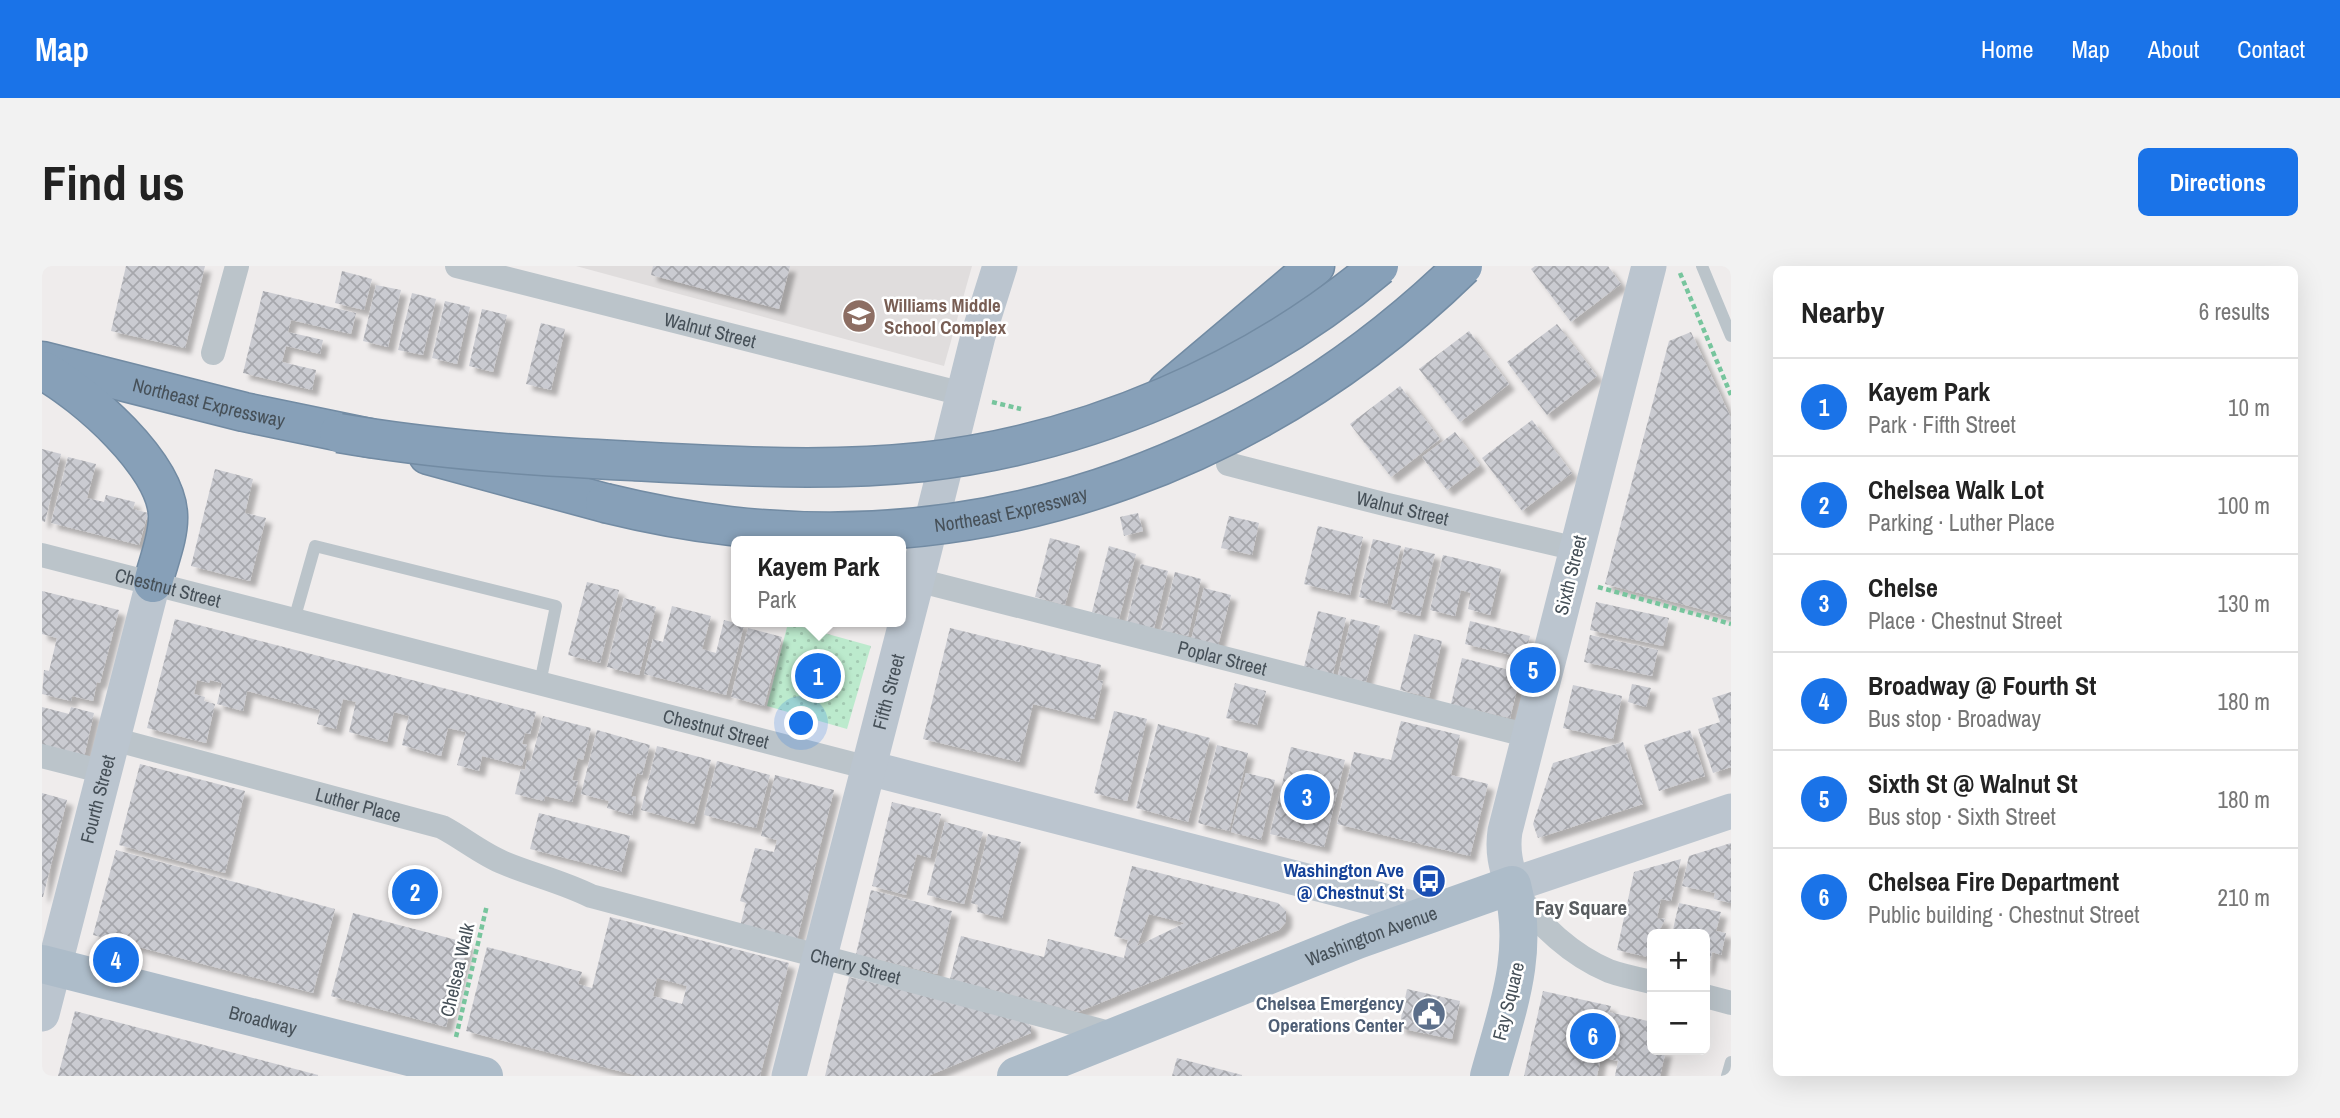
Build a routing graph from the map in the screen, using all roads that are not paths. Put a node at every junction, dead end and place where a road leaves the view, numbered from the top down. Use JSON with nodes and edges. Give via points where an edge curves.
{"nodes":[{"id":1,"x":237,"y":266,"type":"edge"},
{"id":2,"x":457,"y":266,"type":"edge"},
{"id":3,"x":1000,"y":266,"type":"edge"},
{"id":4,"x":1315,"y":266,"type":"edge"},
{"id":5,"x":1378,"y":266,"type":"edge"},
{"id":6,"x":1464,"y":266,"type":"edge"},
{"id":7,"x":1649,"y":266,"type":"edge"},
{"id":8,"x":1702,"y":266,"type":"edge"},
{"id":9,"x":1731,"y":335,"type":"edge"},
{"id":10,"x":213,"y":353,"type":"dead end"},
{"id":11,"x":42,"y":361,"type":"edge"},
{"id":12,"x":42,"y":369,"type":"edge"},
{"id":13,"x":963,"y":394,"type":"junction"},
{"id":14,"x":1156,"y":400,"type":"junction"},
{"id":15,"x":1228,"y":464,"type":"dead end"},
{"id":16,"x":1577,"y":550,"type":"junction"},
{"id":17,"x":42,"y":555,"type":"edge"},
{"id":18,"x":917,"y":580,"type":"junction"},
{"id":19,"x":153,"y":583,"type":"junction"},
{"id":20,"x":294,"y":620,"type":"junction"},
{"id":21,"x":906,"y":623,"type":"edge"},
{"id":22,"x":905,"y":627,"type":"edge"},
{"id":23,"x":540,"y":683,"type":"junction"},
{"id":24,"x":1528,"y":736,"type":"junction"},
{"id":25,"x":42,"y":756,"type":"edge"},
{"id":26,"x":109,"y":756,"type":"junction"},
{"id":27,"x":869,"y":768,"type":"junction"},
{"id":28,"x":1731,"y":811,"type":"edge"},
{"id":29,"x":1512,"y":885,"type":"junction"},
{"id":30,"x":592,"y":896,"type":"joint"},
{"id":31,"x":1431,"y":913,"type":"junction"},
{"id":32,"x":821,"y":958,"type":"junction"},
{"id":33,"x":48,"y":965,"type":"edge"},
{"id":34,"x":1647,"y":981,"type":"edge"},
{"id":35,"x":1710,"y":997,"type":"edge"},
{"id":36,"x":1731,"y":1003,"type":"edge"},
{"id":37,"x":42,"y":1014,"type":"edge"},
{"id":38,"x":1118,"y":1035,"type":"junction"},
{"id":39,"x":1731,"y":1062,"type":"edge"},
{"id":40,"x":484,"y":1076,"type":"edge"},
{"id":41,"x":789,"y":1076,"type":"edge"},
{"id":42,"x":1016,"y":1076,"type":"edge"},
{"id":43,"x":1489,"y":1076,"type":"edge"},
{"id":44,"x":1727,"y":1076,"type":"edge"}],
"edges":[{"from":1,"to":10,"type":"street"},
{"from":2,"to":13,"type":"street","name":"Walnut Street"},
{"from":3,"to":13,"type":"street","name":"Fifth Street"},
{"from":4,"to":14,"type":"highway"},
{"from":5,"to":14,"type":"highway","name":"Northeast Expressway","bridge":true,"via":[[1271,344]]},
{"from":6,"to":11,"type":"highway","name":"Northeast Expressway","bridge":true,"via":[[1395,328],[1339,370],[1252,424],[1196,452],[1034,506],[874,529],[755,528],[653,514],[382,441]]},
{"from":7,"to":16,"type":"street","name":"Sixth Street"},
{"from":8,"to":9,"type":"lane"},
{"from":11,"to":14,"type":"highway","name":"Northeast Expressway","bridge":true,"via":[[248,414],[388,442],[483,453],[679,464],[826,467],[923,461],[1013,445]]},
{"from":12,"to":19,"type":"highway","via":[[101,412],[157,481],[169,515]]},
{"from":13,"to":18,"type":"street","name":"Fifth Street"},
{"from":15,"to":16,"type":"street","name":"Walnut Street"},
{"from":16,"to":24,"type":"street","name":"Sixth Street"},
{"from":17,"to":19,"type":"street","name":"Chestnut Street"},
{"from":18,"to":21,"type":"street","name":"Fifth Street"},
{"from":18,"to":24,"type":"street","name":"Poplar Street"},
{"from":19,"to":20,"type":"street","name":"Chestnut Street"},
{"from":19,"to":26,"type":"street","name":"Fourth Street"},
{"from":20,"to":23,"type":"street","name":"Chestnut Street"},
{"from":20,"to":23,"type":"lane","via":[[315,546],[556,606]]},
{"from":22,"to":27,"type":"street","name":"Fifth Street"},
{"from":23,"to":27,"type":"street","name":"Chestnut Street"},
{"from":24,"to":29,"type":"street","name":"Sixth Street","via":[[1503,843]]},
{"from":25,"to":26,"type":"street"},
{"from":26,"to":30,"type":"street","name":"Luther Place","via":[[442,827],[504,863]]},
{"from":26,"to":33,"type":"street","name":"Fourth Street"},
{"from":27,"to":31,"type":"street","name":"Chestnut Street"},
{"from":27,"to":32,"type":"street","name":"Fifth Street"},
{"from":28,"to":29,"type":"street","name":"Washington Avenue"},
{"from":29,"to":31,"type":"main road","name":"Washington Avenue"},
{"from":29,"to":34,"type":"street","via":[[1548,929],[1581,956],[1612,972]]},
{"from":29,"to":43,"type":"main road","name":"Fay Square","via":[[1520,920],[1519,958]]},
{"from":30,"to":32,"type":"street","name":"Cherry Street"},
{"from":31,"to":38,"type":"main road","name":"Washington Avenue"},
{"from":32,"to":38,"type":"street","name":"Cherry Street"},
{"from":32,"to":41,"type":"street","name":"Fifth Street"},
{"from":33,"to":37,"type":"street","name":"Fourth Street"},
{"from":33,"to":40,"type":"main road","name":"Broadway"},
{"from":35,"to":36,"type":"street"},
{"from":38,"to":42,"type":"main road","name":"Washington Avenue"},
{"from":39,"to":44,"type":"lane"}]}
